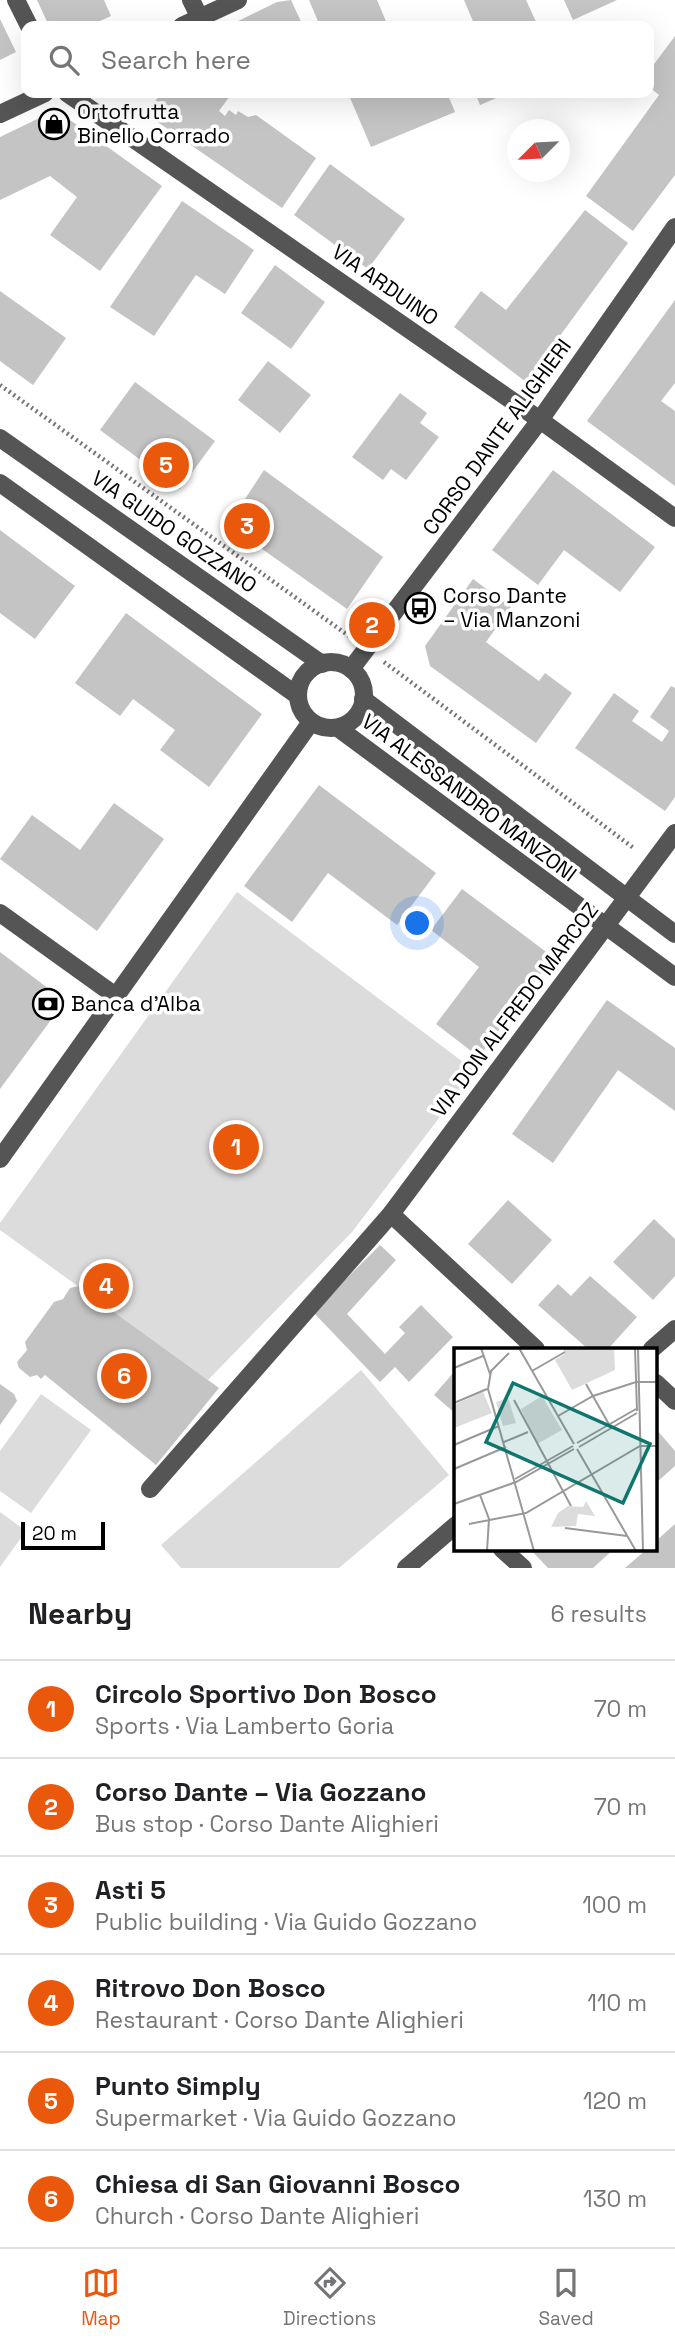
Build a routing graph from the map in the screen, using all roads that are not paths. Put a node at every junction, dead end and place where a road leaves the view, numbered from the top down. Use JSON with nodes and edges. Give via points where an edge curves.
{"nodes":[{"id":1,"x":16,"y":0,"type":"edge"},
{"id":2,"x":191,"y":0,"type":"edge"},
{"id":3,"x":238,"y":0,"type":"edge"},
{"id":4,"x":200,"y":18,"type":"junction"},
{"id":5,"x":26,"y":21,"type":"edge"},
{"id":6,"x":193,"y":21,"type":"edge"},
{"id":7,"x":35,"y":98,"type":"edge"},
{"id":8,"x":74,"y":98,"type":"edge"},
{"id":9,"x":0,"y":114,"type":"edge"},
{"id":10,"x":675,"y":227,"type":"edge"},
{"id":11,"x":540,"y":420,"type":"junction"},
{"id":12,"x":1,"y":442,"type":"edge"},
{"id":13,"x":0,"y":483,"type":"edge"},
{"id":14,"x":675,"y":518,"type":"edge"},
{"id":15,"x":322,"y":664,"type":"junction"},
{"id":16,"x":351,"y":670,"type":"junction"},
{"id":17,"x":298,"y":696,"type":"junction"},
{"id":18,"x":363,"y":699,"type":"junction"},
{"id":19,"x":310,"y":722,"type":"junction"},
{"id":20,"x":338,"y":728,"type":"junction"},
{"id":21,"x":675,"y":833,"type":"edge"},
{"id":22,"x":627,"y":900,"type":"junction"},
{"id":23,"x":0,"y":913,"type":"edge"},
{"id":24,"x":605,"y":928,"type":"junction"},
{"id":25,"x":675,"y":934,"type":"edge"},
{"id":26,"x":675,"y":977,"type":"edge"},
{"id":27,"x":117,"y":997,"type":"junction"},
{"id":28,"x":0,"y":1158,"type":"edge"},
{"id":29,"x":391,"y":1214,"type":"junction"},
{"id":30,"x":675,"y":1329,"type":"edge"},
{"id":31,"x":535,"y":1348,"type":"edge"},
{"id":32,"x":653,"y":1348,"type":"edge"},
{"id":33,"x":658,"y":1385,"type":"edge"},
{"id":34,"x":675,"y":1401,"type":"edge"},
{"id":35,"x":150,"y":1489,"type":"dead end"},
{"id":36,"x":454,"y":1527,"type":"edge"},
{"id":37,"x":503,"y":1550,"type":"edge"},
{"id":38,"x":406,"y":1568,"type":"edge"},
{"id":39,"x":523,"y":1568,"type":"edge"}],
"edges":[{"from":1,"to":5,"type":"street"},
{"from":2,"to":4,"type":"street"},
{"from":3,"to":4,"type":"street"},
{"from":4,"to":6,"type":"street"},
{"from":7,"to":9,"type":"street"},
{"from":8,"to":11,"type":"street","name":"VIA ARDUINO"},
{"from":10,"to":11,"type":"street","name":"CORSO DANTE ALIGHIERI"},
{"from":11,"to":14,"type":"street","name":"VIA ARDUINO"},
{"from":11,"to":16,"type":"street","name":"CORSO DANTE ALIGHIERI"},
{"from":12,"to":15,"type":"street","name":"VIA GUIDO GOZZANO"},
{"from":13,"to":17,"type":"street"},
{"from":15,"to":16,"type":"street","via":[[332,662]]},
{"from":15,"to":17,"type":"street","via":[[304,676]]},
{"from":16,"to":18,"type":"street","via":[[363,688]]},
{"from":17,"to":19,"type":"street"},
{"from":18,"to":20,"type":"street","via":[[355,718]]},
{"from":18,"to":22,"type":"street","name":"VIA ALESSANDRO MANZONI"},
{"from":19,"to":20,"type":"street"},
{"from":19,"to":27,"type":"street"},
{"from":20,"to":24,"type":"street","name":"VIA ALESSANDRO MANZONI"},
{"from":21,"to":22,"type":"street","name":"VIA DON ALFREDO MARCOZ"},
{"from":22,"to":24,"type":"street","name":"VIA DON ALFREDO MARCOZ"},
{"from":22,"to":25,"type":"street","name":"VIA ALESSANDRO MANZONI"},
{"from":23,"to":27,"type":"street"},
{"from":24,"to":26,"type":"street","name":"VIA ALESSANDRO MANZONI"},
{"from":24,"to":29,"type":"street","name":"VIA DON ALFREDO MARCOZ"},
{"from":27,"to":28,"type":"street"},
{"from":29,"to":31,"type":"street"},
{"from":29,"to":35,"type":"street","name":"VIA DON ALFREDO MARCOZ"},
{"from":30,"to":32,"type":"street"},
{"from":33,"to":34,"type":"street"},
{"from":36,"to":38,"type":"street"},
{"from":37,"to":39,"type":"street"}]}
